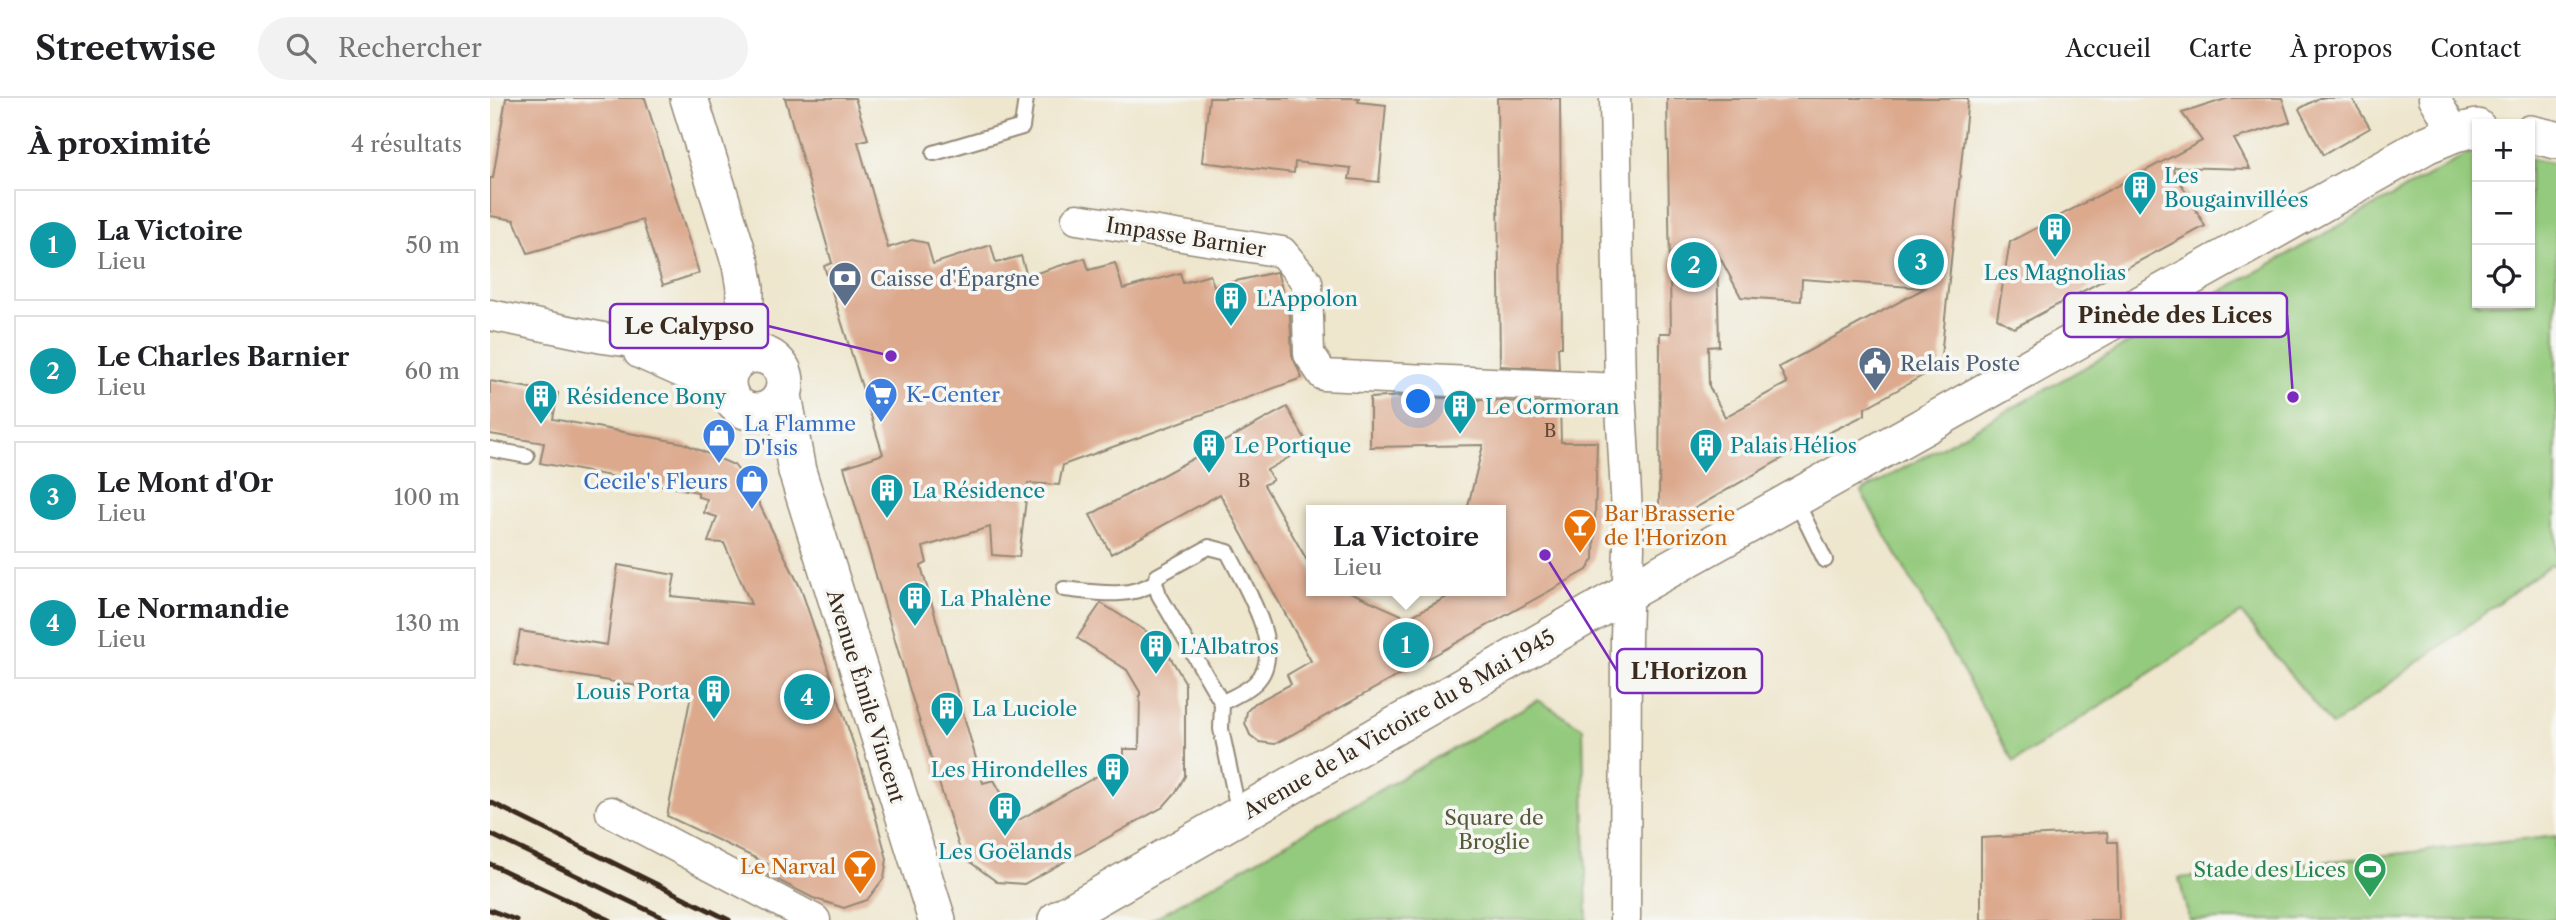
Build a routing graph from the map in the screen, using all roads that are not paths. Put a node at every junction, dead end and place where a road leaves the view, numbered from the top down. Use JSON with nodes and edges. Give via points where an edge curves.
{"nodes":[{"id":1,"x":689,"y":98,"type":"edge"},
{"id":2,"x":1026,"y":98,"type":"edge"},
{"id":3,"x":1615,"y":98,"type":"edge"},
{"id":4,"x":2434,"y":98,"type":"edge"},
{"id":5,"x":2466,"y":130,"type":"edge"},
{"id":6,"x":2535,"y":135,"type":"edge"},
{"id":7,"x":2556,"y":140,"type":"edge"},
{"id":8,"x":934,"y":153,"type":"dead end"},
{"id":9,"x":1077,"y":219,"type":"dead end"},
{"id":10,"x":490,"y":315,"type":"edge"},
{"id":11,"x":753,"y":380,"type":"junction"},
{"id":12,"x":1620,"y":389,"type":"junction"},
{"id":13,"x":490,"y":450,"type":"edge"},
{"id":14,"x":527,"y":456,"type":"dead end"},
{"id":15,"x":1796,"y":501,"type":"junction"},
{"id":16,"x":1825,"y":560,"type":"dead end"},
{"id":17,"x":1155,"y":582,"type":"junction"},
{"id":18,"x":1064,"y":589,"type":"dead end"},
{"id":19,"x":1629,"y":592,"type":"junction"},
{"id":20,"x":1222,"y":703,"type":"junction"},
{"id":21,"x":611,"y":812,"type":"dead end"},
{"id":22,"x":1239,"y":816,"type":"junction"},
{"id":23,"x":815,"y":920,"type":"edge"},
{"id":24,"x":937,"y":920,"type":"edge"},
{"id":25,"x":1057,"y":920,"type":"edge"},
{"id":26,"x":1625,"y":920,"type":"edge"}],
"edges":[{"from":1,"to":11,"type":"street","name":"Avenue Émile Vincent","via":[[741,265]]},
{"from":2,"to":8,"type":"lane","via":[[1022,127]]},
{"from":3,"to":12,"type":"street"},
{"from":4,"to":5,"type":"street"},
{"from":5,"to":15,"type":"street","name":"Avenue de la Victoire du 8 Mai 1945","via":[[2426,145]]},
{"from":6,"to":7,"type":"street"},
{"from":9,"to":12,"type":"street","name":"Impasse Barnier","via":[[1282,252],[1307,282],[1309,354],[1323,375]]},
{"from":10,"to":11,"type":"street","via":[[702,352]]},
{"from":11,"to":24,"type":"street","name":"Avenue Émile Vincent","via":[[797,471]]},
{"from":12,"to":19,"type":"street"},
{"from":13,"to":14,"type":"lane"},
{"from":15,"to":16,"type":"lane"},
{"from":15,"to":19,"type":"street","name":"Avenue de la Victoire du 8 Mai 1945"},
{"from":17,"to":18,"type":"lane","via":[[1145,589],[1111,594]]},
{"from":17,"to":20,"type":"lane","via":[[1158,595]]},
{"from":17,"to":20,"type":"lane","via":[[1157,576],[1209,547],[1228,552],[1267,634],[1267,655],[1256,683]]},
{"from":19,"to":22,"type":"street","name":"Avenue de la Victoire du 8 Mai 1945"},
{"from":19,"to":26,"type":"street"},
{"from":20,"to":22,"type":"lane","via":[[1221,729]]},
{"from":21,"to":23,"type":"street"},
{"from":22,"to":25,"type":"street","name":"Avenue de la Victoire du 8 Mai 1945"}]}
